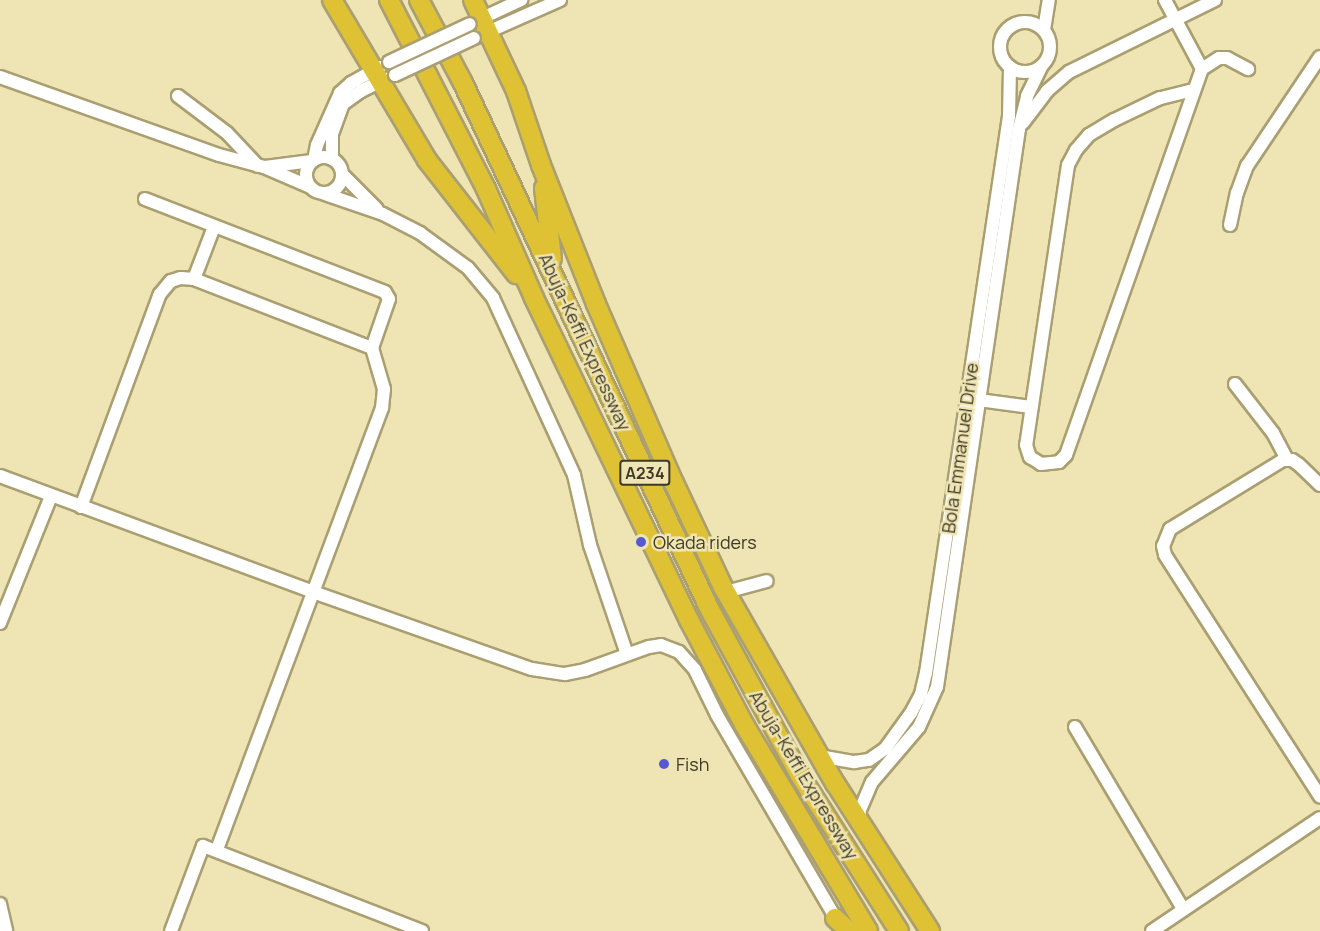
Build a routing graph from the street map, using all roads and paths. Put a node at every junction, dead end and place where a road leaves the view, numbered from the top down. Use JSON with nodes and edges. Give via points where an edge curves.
{"nodes":[{"id":1,"x":332,"y":0,"type":"edge"},
{"id":2,"x":389,"y":0,"type":"edge"},
{"id":3,"x":419,"y":0,"type":"edge"},
{"id":4,"x":473,"y":0,"type":"edge"},
{"id":5,"x":521,"y":0,"type":"edge"},
{"id":6,"x":560,"y":0,"type":"edge"},
{"id":7,"x":1049,"y":0,"type":"edge"},
{"id":8,"x":1165,"y":0,"type":"edge"},
{"id":9,"x":1215,"y":0,"type":"edge"},
{"id":10,"x":1177,"y":19,"type":"junction"},
{"id":11,"x":479,"y":28,"type":"junction"},
{"id":12,"x":1044,"y":30,"type":"junction"},
{"id":13,"x":1320,"y":57,"type":"edge"},
{"id":14,"x":1010,"y":67,"type":"junction"},
{"id":15,"x":1041,"y":67,"type":"junction"},
{"id":16,"x":1202,"y":69,"type":"junction"},
{"id":17,"x":1248,"y":69,"type":"dead end"},
{"id":18,"x":382,"y":76,"type":"junction"},
{"id":19,"x":0,"y":77,"type":"edge"},
{"id":20,"x":1193,"y":90,"type":"junction"},
{"id":21,"x":178,"y":96,"type":"dead end"},
{"id":22,"x":1019,"y":129,"type":"junction"},
{"id":23,"x":332,"y":159,"type":"junction"},
{"id":24,"x":313,"y":160,"type":"junction"},
{"id":25,"x":541,"y":165,"type":"junction"},
{"id":26,"x":261,"y":167,"type":"junction"},
{"id":27,"x":342,"y":174,"type":"junction"},
{"id":28,"x":308,"y":186,"type":"junction"},
{"id":29,"x":325,"y":194,"type":"junction"},
{"id":30,"x":145,"y":199,"type":"dead end"},
{"id":31,"x":383,"y":214,"type":"junction"},
{"id":32,"x":1230,"y":225,"type":"dead end"},
{"id":33,"x":214,"y":227,"type":"junction"},
{"id":34,"x":553,"y":274,"type":"junction"},
{"id":35,"x":194,"y":279,"type":"junction"},
{"id":36,"x":534,"y":298,"type":"junction"},
{"id":37,"x":372,"y":348,"type":"junction"},
{"id":38,"x":1234,"y":384,"type":"dead end"},
{"id":39,"x":979,"y":399,"type":"junction"},
{"id":40,"x":1031,"y":407,"type":"junction"},
{"id":41,"x":1287,"y":459,"type":"junction"},
{"id":42,"x":0,"y":476,"type":"edge"},
{"id":43,"x":1320,"y":485,"type":"edge"},
{"id":44,"x":51,"y":496,"type":"junction"},
{"id":45,"x":81,"y":507,"type":"junction"},
{"id":46,"x":767,"y":581,"type":"dead end"},
{"id":47,"x":313,"y":592,"type":"junction"},
{"id":48,"x":726,"y":592,"type":"junction"},
{"id":49,"x":0,"y":623,"type":"edge"},
{"id":50,"x":627,"y":654,"type":"junction"},
{"id":51,"x":1075,"y":727,"type":"dead end"},
{"id":52,"x":819,"y":756,"type":"junction"},
{"id":53,"x":1320,"y":796,"type":"edge"},
{"id":54,"x":1320,"y":818,"type":"edge"},
{"id":55,"x":859,"y":823,"type":"junction"},
{"id":56,"x":217,"y":850,"type":"junction"},
{"id":57,"x":0,"y":904,"type":"edge"},
{"id":58,"x":1183,"y":909,"type":"junction"},
{"id":59,"x":839,"y":924,"type":"edge"},
{"id":60,"x":6,"y":931,"type":"edge"},
{"id":61,"x":171,"y":931,"type":"edge"},
{"id":62,"x":422,"y":931,"type":"edge"},
{"id":63,"x":849,"y":931,"type":"edge"},
{"id":64,"x":868,"y":931,"type":"edge"},
{"id":65,"x":899,"y":931,"type":"edge"},
{"id":66,"x":930,"y":931,"type":"edge"},
{"id":67,"x":1152,"y":931,"type":"edge"}],
"edges":[{"from":1,"to":18,"type":"highway"},
{"from":2,"to":36,"type":"highway","name":"Abuja-Keffi Expressway","number":"A234","via":[[486,189]]},
{"from":3,"to":34,"type":"highway","name":"Abuja-Keffi Expressway","number":"A234","via":[[463,82]]},
{"from":4,"to":11,"type":"highway","name":"Abuja-Keffi Expressway"},
{"from":5,"to":11,"type":"street"},
{"from":6,"to":11,"type":"street"},
{"from":7,"to":12,"type":"street"},
{"from":8,"to":10,"type":"street"},
{"from":9,"to":10,"type":"street"},
{"from":10,"to":16,"type":"street"},
{"from":10,"to":22,"type":"street","via":[[1069,72],[1047,91]]},
{"from":11,"to":18,"type":"street","bridge":true},
{"from":11,"to":18,"type":"street","bridge":true,"via":[[389,62]]},
{"from":11,"to":25,"type":"highway","name":"Abuja-Keffi Expressway","via":[[516,91]]},
{"from":12,"to":14,"type":"street","via":[[1022,21],[1006,29],[999,45]]},
{"from":12,"to":15,"type":"street","via":[[1051,45]]},
{"from":13,"to":32,"type":"street","via":[[1247,166]]},
{"from":14,"to":15,"type":"street","via":[[1026,72]]},
{"from":14,"to":52,"type":"street","name":"Bola Emmanuel Drive","via":[[1010,116],[921,694],[885,749],[869,760],[854,762]]},
{"from":15,"to":22,"type":"street","name":"Bola Emmanuel Drive","via":[[1027,96]]},
{"from":16,"to":17,"type":"street","via":[[1219,58],[1227,58]]},
{"from":16,"to":20,"type":"street"},
{"from":18,"to":23,"type":"street","via":[[343,104],[332,134]]},
{"from":18,"to":24,"type":"street","via":[[351,82],[336,98]]},
{"from":18,"to":36,"type":"highway","via":[[427,160]]},
{"from":19,"to":26,"type":"street"},
{"from":20,"to":40,"type":"street","via":[[1160,98],[1114,120],[1089,135],[1076,150],[1064,180]]},
{"from":20,"to":40,"type":"street","via":[[1066,454],[1059,462],[1041,464],[1028,454]]},
{"from":21,"to":26,"type":"street","via":[[227,132]]},
{"from":22,"to":39,"type":"street","name":"Bola Emmanuel Drive"},
{"from":23,"to":24,"type":"street"},
{"from":23,"to":27,"type":"street"},
{"from":24,"to":26,"type":"street"},
{"from":24,"to":28,"type":"street","via":[[306,170]]},
{"from":25,"to":34,"type":"highway"},
{"from":25,"to":48,"type":"highway","name":"Abuja-Keffi Expressway","via":[[600,314]]},
{"from":26,"to":28,"type":"street"},
{"from":27,"to":29,"type":"street","via":[[338,188]]},
{"from":27,"to":31,"type":"street"},
{"from":28,"to":29,"type":"street"},
{"from":29,"to":31,"type":"street"},
{"from":30,"to":33,"type":"street"},
{"from":31,"to":50,"type":"street","via":[[457,259],[493,298],[574,475],[590,545]]},
{"from":33,"to":35,"type":"street"},
{"from":33,"to":37,"type":"street","via":[[385,292],[388,307]]},
{"from":34,"to":65,"type":"highway","name":"Abuja-Keffi Expressway","number":"A234","via":[[730,649],[800,774]]},
{"from":35,"to":37,"type":"street"},
{"from":35,"to":45,"type":"street","via":[[175,279],[160,294]]},
{"from":36,"to":64,"type":"highway","name":"Abuja-Keffi Expressway","number":"A234","via":[[689,620],[757,745]]},
{"from":37,"to":47,"type":"street","via":[[384,389],[382,408]]},
{"from":38,"to":41,"type":"street","via":[[1273,433]]},
{"from":39,"to":40,"type":"street"},
{"from":39,"to":55,"type":"street","name":"Bola Emmanuel Drive","via":[[937,687],[919,727],[872,782]]},
{"from":41,"to":43,"type":"street"},
{"from":41,"to":53,"type":"street","via":[[1170,529],[1163,546],[1165,555]]},
{"from":42,"to":44,"type":"street"},
{"from":44,"to":45,"type":"street"},
{"from":44,"to":49,"type":"street"},
{"from":45,"to":47,"type":"street"},
{"from":46,"to":48,"type":"street"},
{"from":47,"to":50,"type":"street","via":[[546,672],[585,670]]},
{"from":47,"to":56,"type":"street"},
{"from":48,"to":52,"type":"highway","name":"Abuja-Keffi Expressway"},
{"from":50,"to":59,"type":"street","via":[[661,645],[679,652],[689,662]]},
{"from":51,"to":58,"type":"street"},
{"from":52,"to":55,"type":"highway","name":"Abuja-Keffi Expressway"},
{"from":54,"to":58,"type":"street"},
{"from":55,"to":66,"type":"highway","name":"Abuja-Keffi Expressway"},
{"from":56,"to":61,"type":"street","via":[[203,846]]},
{"from":56,"to":62,"type":"street"},
{"from":57,"to":60,"type":"street"},
{"from":58,"to":67,"type":"street"},
{"from":59,"to":63,"type":"highway"}]}
